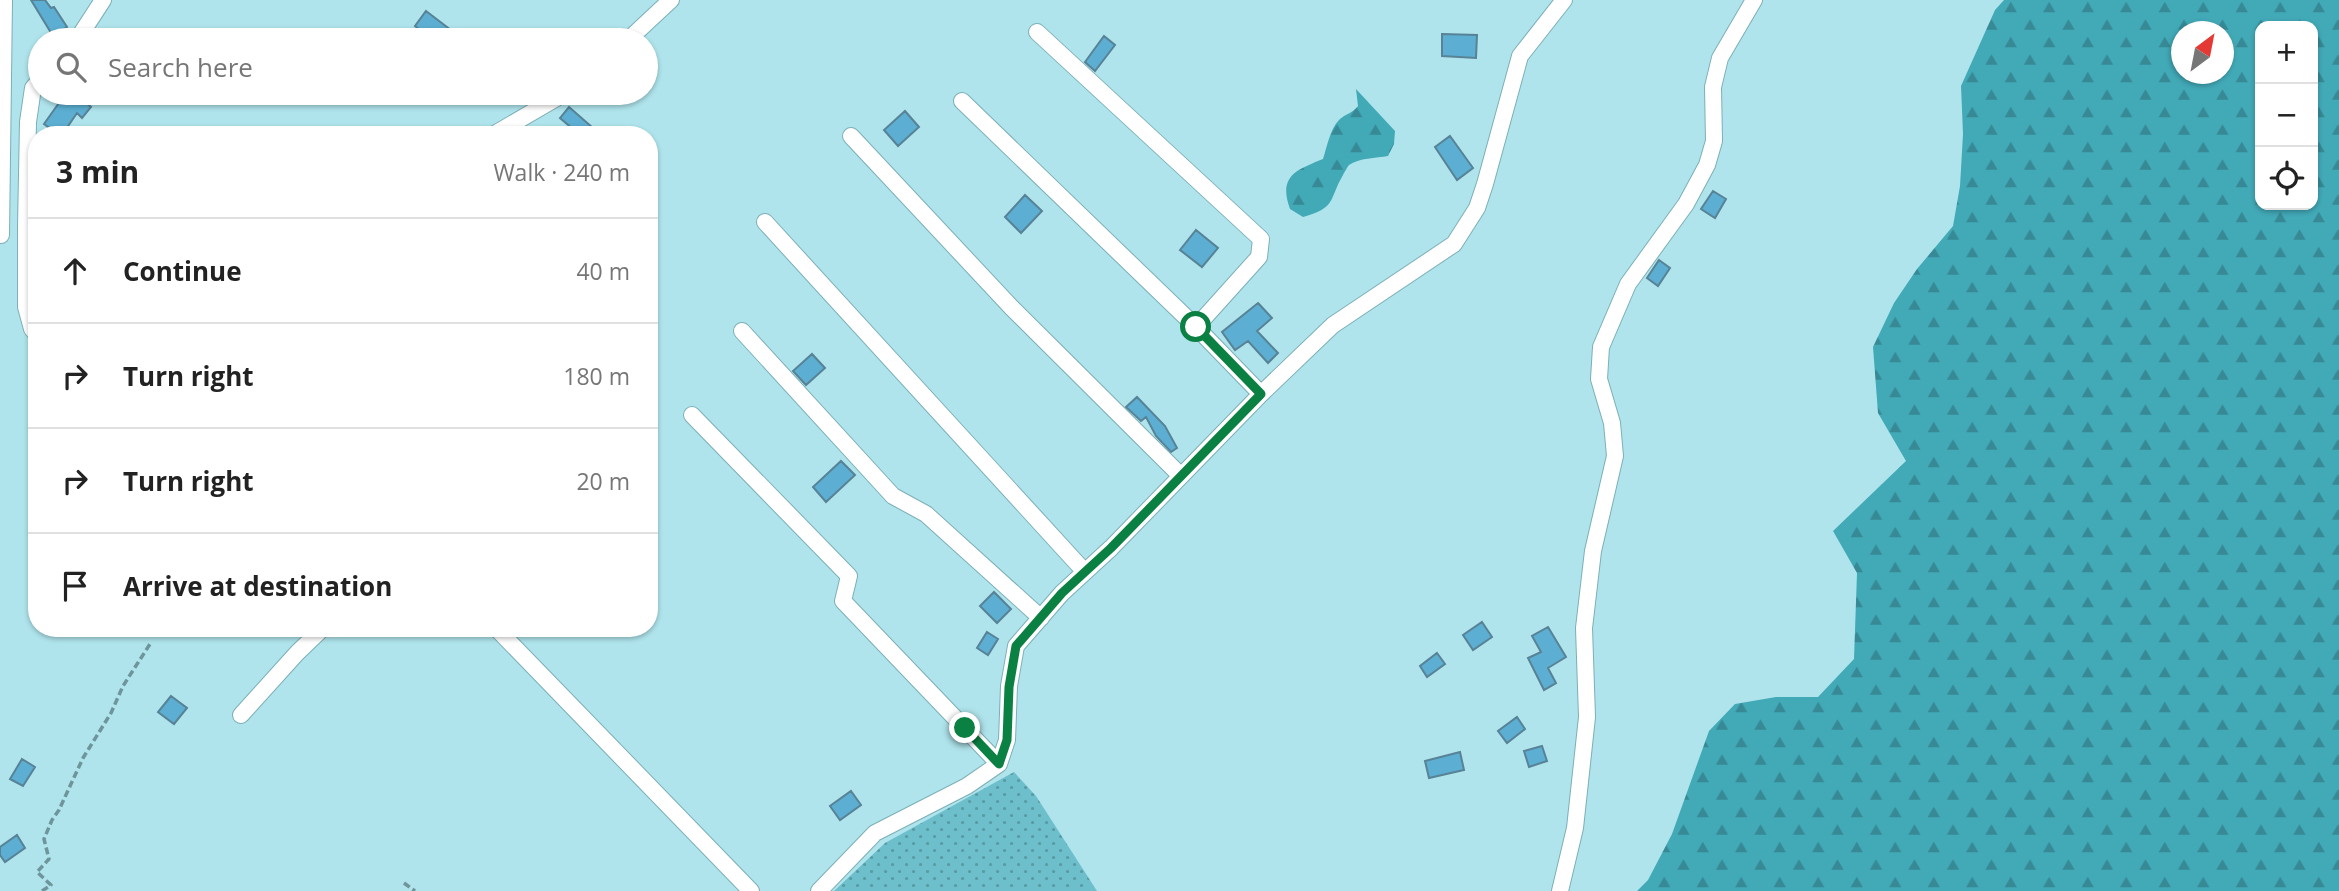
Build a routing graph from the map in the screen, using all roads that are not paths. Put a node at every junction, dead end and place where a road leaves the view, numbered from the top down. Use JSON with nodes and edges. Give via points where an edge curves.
{"nodes":[{"id":1,"x":4,"y":0,"type":"edge"},
{"id":2,"x":103,"y":0,"type":"edge"},
{"id":3,"x":671,"y":0,"type":"edge"},
{"id":4,"x":1564,"y":0,"type":"edge"},
{"id":5,"x":1754,"y":0,"type":"edge"},
{"id":6,"x":85,"y":28,"type":"edge"},
{"id":7,"x":641,"y":28,"type":"edge"},
{"id":8,"x":1037,"y":32,"type":"dead end"},
{"id":9,"x":962,"y":102,"type":"dead end"},
{"id":10,"x":30,"y":105,"type":"edge"},
{"id":11,"x":544,"y":105,"type":"edge"},
{"id":12,"x":508,"y":126,"type":"edge"},
{"id":13,"x":850,"y":136,"type":"dead end"},
{"id":14,"x":765,"y":222,"type":"dead end"},
{"id":15,"x":26,"y":227,"type":"junction"},
{"id":16,"x":1,"y":236,"type":"edge"},
{"id":17,"x":28,"y":314,"type":"edge"},
{"id":18,"x":1196,"y":327,"type":"junction"},
{"id":19,"x":742,"y":331,"type":"dead end"},
{"id":20,"x":1261,"y":394,"type":"junction"},
{"id":21,"x":692,"y":415,"type":"dead end"},
{"id":22,"x":1180,"y":475,"type":"junction"},
{"id":23,"x":1085,"y":572,"type":"junction"},
{"id":24,"x":1041,"y":618,"type":"junction"},
{"id":25,"x":314,"y":637,"type":"edge"},
{"id":26,"x":505,"y":637,"type":"edge"},
{"id":27,"x":242,"y":715,"type":"dead end"},
{"id":28,"x":999,"y":764,"type":"junction"},
{"id":29,"x":751,"y":891,"type":"edge"},
{"id":30,"x":819,"y":891,"type":"edge"},
{"id":31,"x":1560,"y":891,"type":"edge"}],
"edges":[{"from":1,"to":16,"type":"street"},
{"from":2,"to":6,"type":"street"},
{"from":3,"to":7,"type":"street"},
{"from":4,"to":20,"type":"street","via":[[1520,56],[1477,208],[1454,244],[1333,325]]},
{"from":5,"to":31,"type":"street","via":[[1720,58],[1713,87],[1714,141],[1707,165],[1686,204],[1628,284],[1601,346],[1599,379],[1612,423],[1615,456],[1593,551],[1584,628],[1587,717],[1575,828]]},
{"from":8,"to":18,"type":"street","via":[[1261,239],[1259,257]]},
{"from":9,"to":18,"type":"street"},
{"from":10,"to":15,"type":"street"},
{"from":11,"to":12,"type":"street"},
{"from":13,"to":22,"type":"street","via":[[1012,308]]},
{"from":14,"to":23,"type":"street"},
{"from":15,"to":16,"type":"street"},
{"from":15,"to":17,"type":"street"},
{"from":18,"to":20,"type":"street"},
{"from":19,"to":24,"type":"street","via":[[893,496],[926,514]]},
{"from":20,"to":22,"type":"street"},
{"from":21,"to":28,"type":"street","via":[[849,576],[843,601]]},
{"from":22,"to":23,"type":"street"},
{"from":23,"to":24,"type":"street"},
{"from":24,"to":28,"type":"street","via":[[1016,646],[1007,740]]},
{"from":25,"to":27,"type":"street"},
{"from":26,"to":29,"type":"street"},
{"from":28,"to":30,"type":"street","via":[[967,786],[875,833]]}]}
